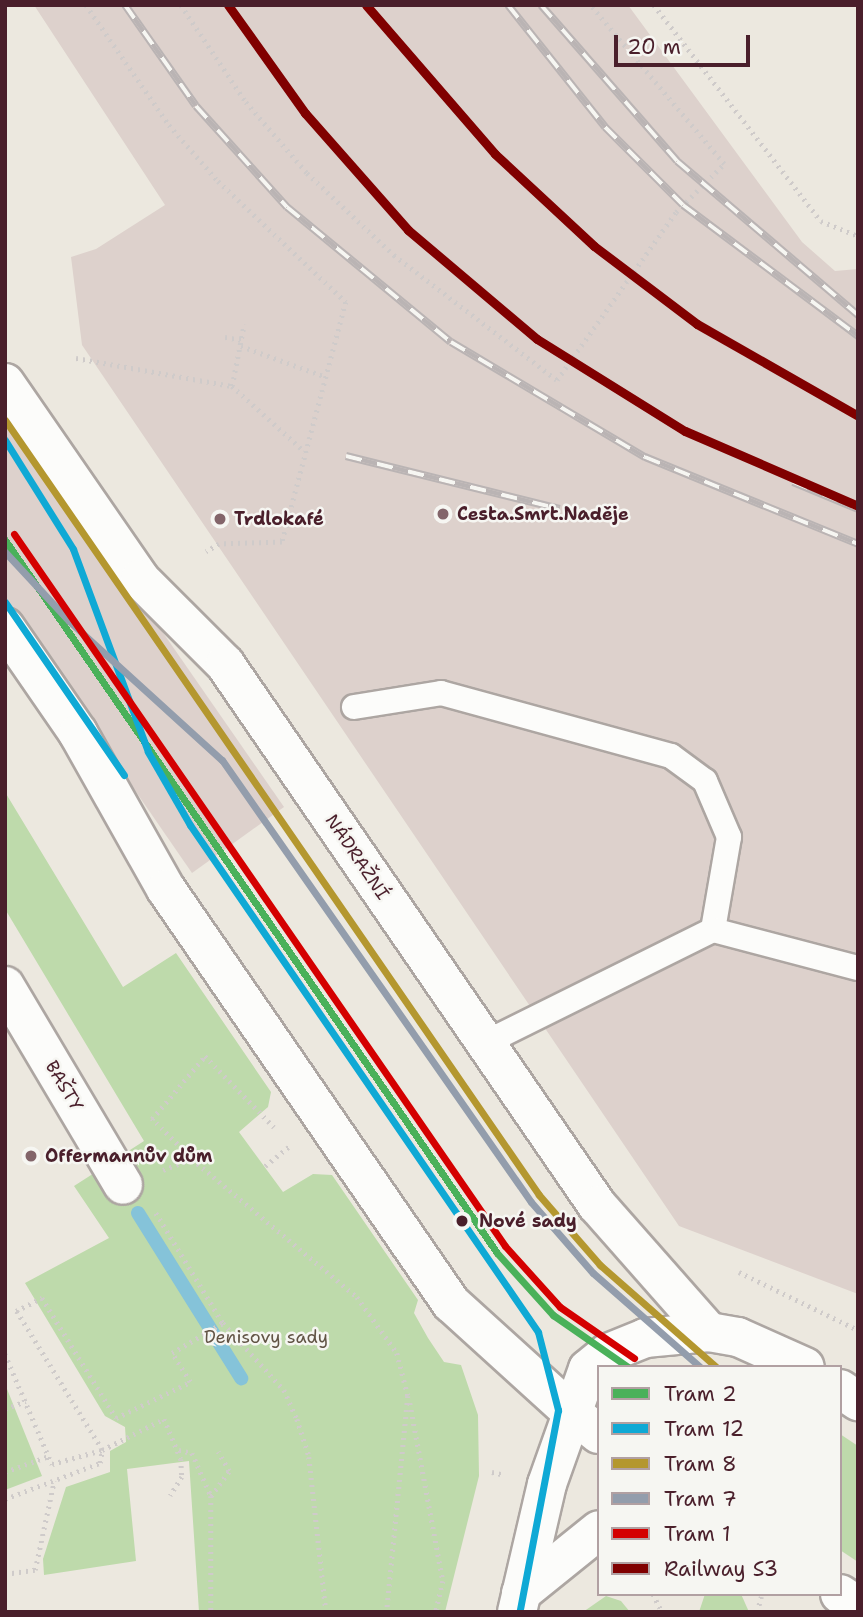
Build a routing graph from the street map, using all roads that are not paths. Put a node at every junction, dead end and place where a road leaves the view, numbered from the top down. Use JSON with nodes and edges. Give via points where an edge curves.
{"nodes":[{"id":1,"x":5,"y":383,"type":"edge"},
{"id":2,"x":5,"y":627,"type":"edge"},
{"id":3,"x":354,"y":707,"type":"dead end"},
{"id":4,"x":713,"y":930,"type":"junction"},
{"id":5,"x":858,"y":968,"type":"edge"},
{"id":6,"x":5,"y":986,"type":"edge"},
{"id":7,"x":483,"y":1044,"type":"junction"},
{"id":8,"x":123,"y":1185,"type":"road end"},
{"id":9,"x":709,"y":1332,"type":"junction"},
{"id":10,"x":801,"y":1365,"type":"edge"},
{"id":11,"x":842,"y":1390,"type":"edge"},
{"id":12,"x":858,"y":1401,"type":"edge"},
{"id":13,"x":569,"y":1410,"type":"junction"},
{"id":14,"x":597,"y":1432,"type":"edge"},
{"id":15,"x":597,"y":1532,"type":"edge"},
{"id":16,"x":842,"y":1595,"type":"edge"},
{"id":17,"x":519,"y":1602,"type":"edge"},
{"id":18,"x":858,"y":1605,"type":"edge"}],
"edges":[{"from":1,"to":7,"type":"street","name":"NÁDRAŽNÍ","via":[[140,579],[225,664]]},
{"from":2,"to":13,"type":"street","via":[[78,733],[166,889],[451,1303]]},
{"from":3,"to":4,"type":"lane","via":[[441,693],[671,756],[705,781],[729,837]]},
{"from":4,"to":5,"type":"lane"},
{"from":4,"to":7,"type":"lane"},
{"from":6,"to":8,"type":"street","name":"BAŠTY"},
{"from":7,"to":9,"type":"street","name":"NÁDRAŽNÍ","via":[[597,1205]]},
{"from":9,"to":10,"type":"street","via":[[738,1337]]},
{"from":9,"to":13,"type":"street","via":[[645,1338],[608,1353],[588,1369]]},
{"from":11,"to":12,"type":"street"},
{"from":13,"to":14,"type":"street"},
{"from":13,"to":17,"type":"street"},
{"from":15,"to":17,"type":"street"},
{"from":16,"to":18,"type":"street"}]}
